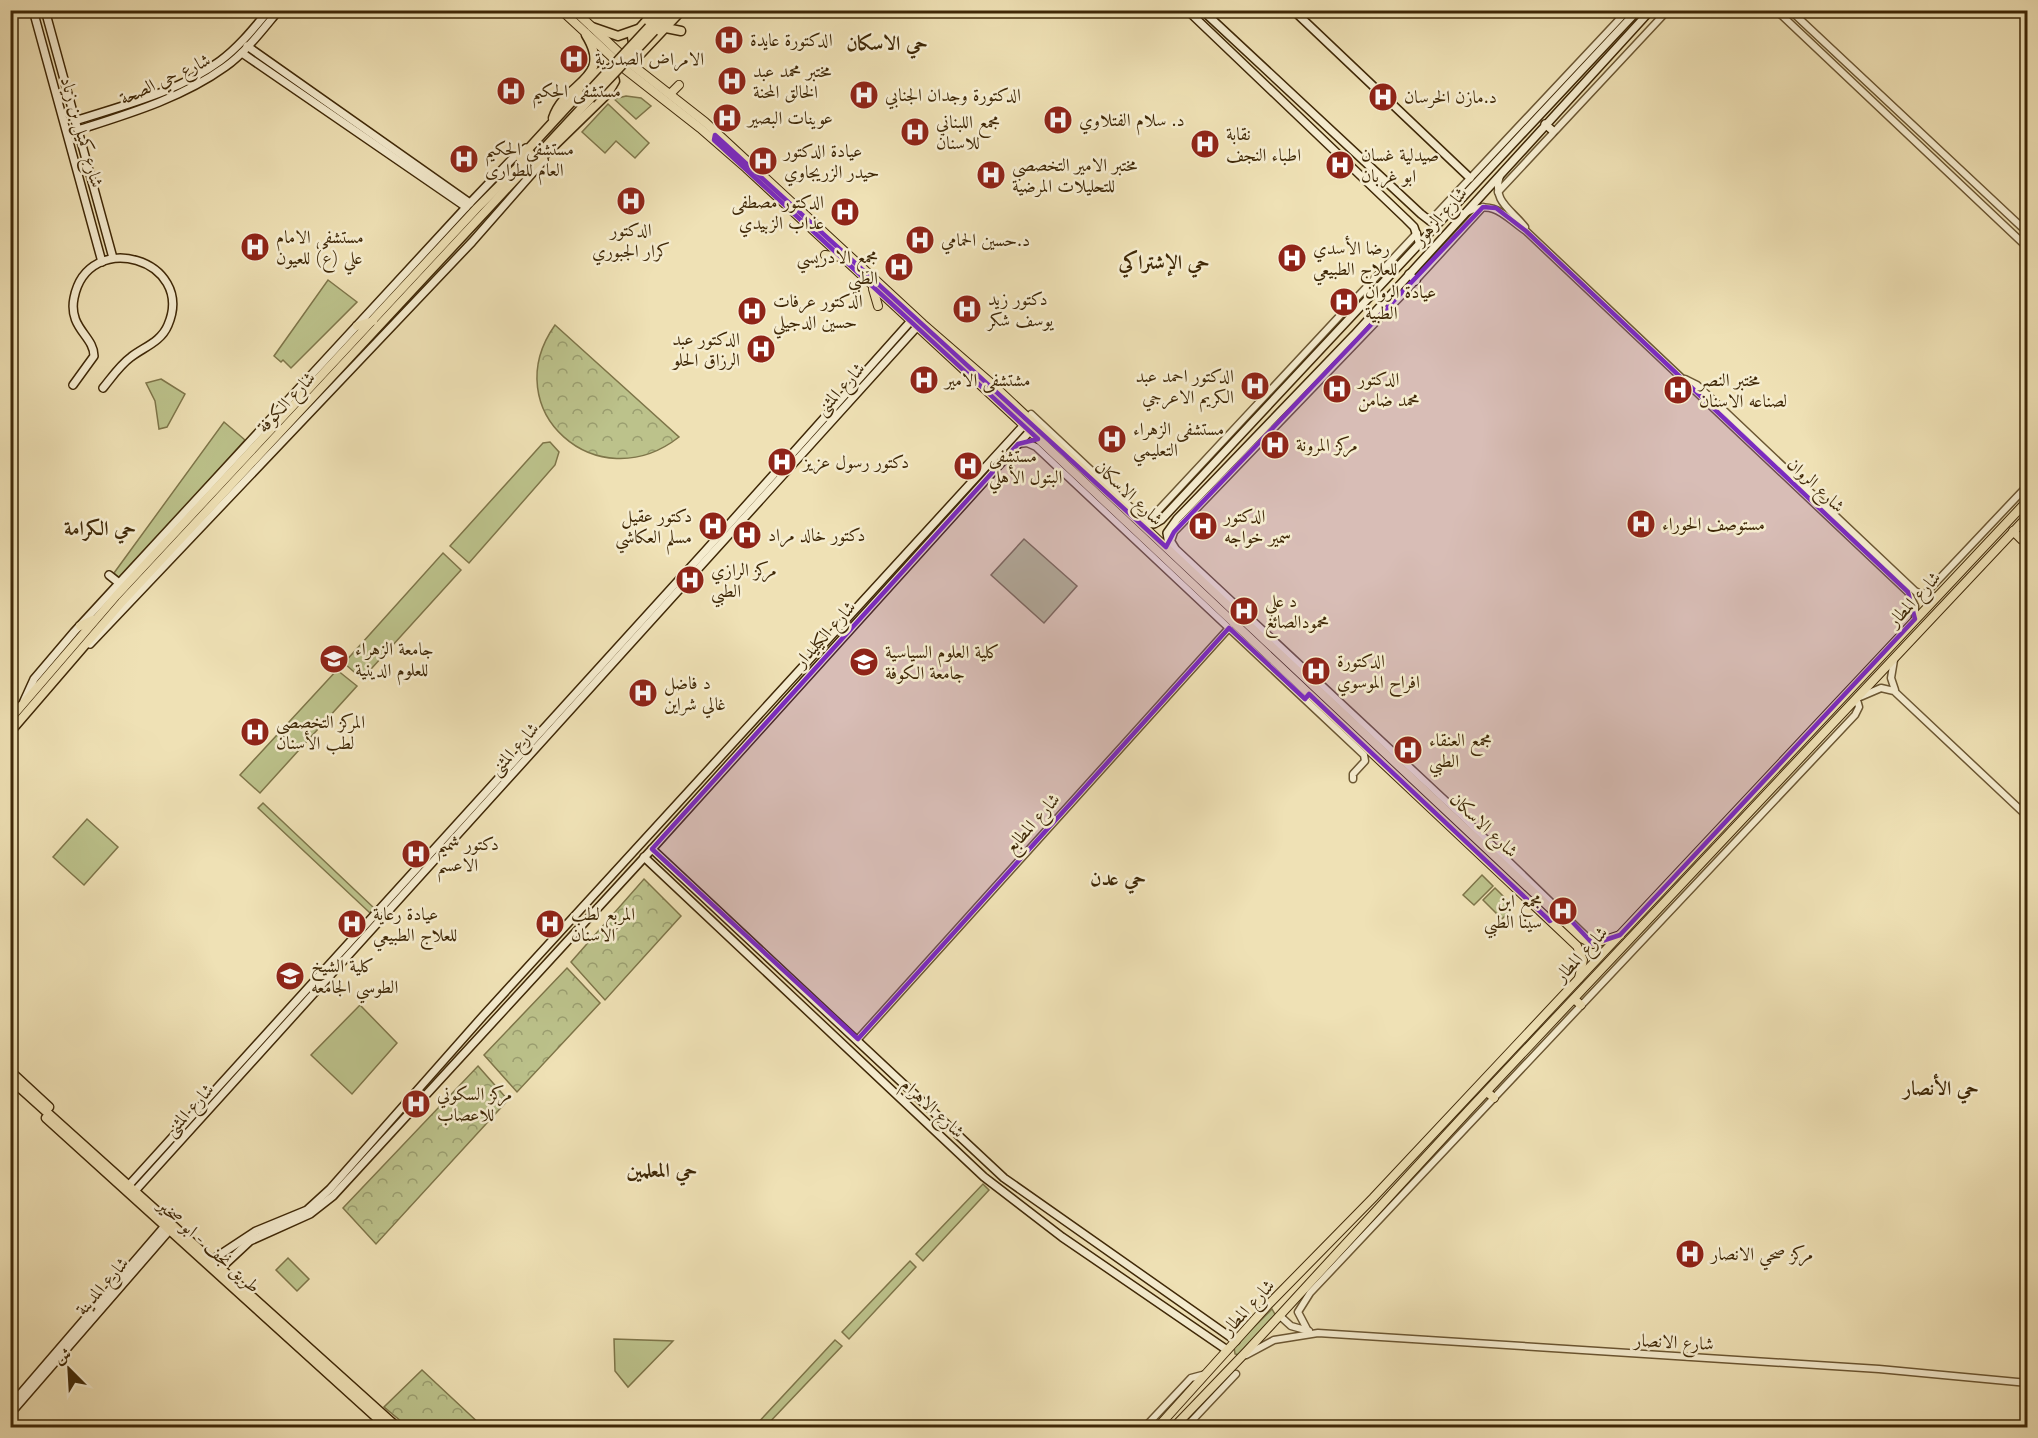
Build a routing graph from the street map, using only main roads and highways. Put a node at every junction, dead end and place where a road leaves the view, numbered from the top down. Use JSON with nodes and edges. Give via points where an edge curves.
{"nodes":[{"id":1,"x":33,"y":10,"type":"edge"},
{"id":2,"x":45,"y":10,"type":"edge"},
{"id":3,"x":269,"y":10,"type":"edge"},
{"id":4,"x":279,"y":10,"type":"edge"},
{"id":5,"x":561,"y":10,"type":"edge"},
{"id":6,"x":574,"y":10,"type":"edge"},
{"id":7,"x":656,"y":10,"type":"edge"},
{"id":8,"x":665,"y":10,"type":"edge"},
{"id":9,"x":674,"y":10,"type":"edge"},
{"id":10,"x":682,"y":10,"type":"edge"},
{"id":11,"x":1187,"y":10,"type":"edge"},
{"id":12,"x":1202,"y":10,"type":"edge"},
{"id":13,"x":1293,"y":10,"type":"edge"},
{"id":14,"x":1638,"y":10,"type":"edge"},
{"id":15,"x":1651,"y":10,"type":"edge"},
{"id":16,"x":1210,"y":18,"type":"junction"},
{"id":17,"x":1203,"y":26,"type":"junction"},
{"id":18,"x":666,"y":28,"type":"junction"},
{"id":19,"x":648,"y":29,"type":"junction"},
{"id":20,"x":589,"y":31,"type":"junction"},
{"id":21,"x":681,"y":31,"type":"dead end"},
{"id":22,"x":244,"y":50,"type":"junction"},
{"id":23,"x":642,"y":52,"type":"junction"},
{"id":24,"x":1595,"y":56,"type":"junction"},
{"id":25,"x":1603,"y":62,"type":"junction"},
{"id":26,"x":628,"y":67,"type":"junction"},
{"id":27,"x":1584,"y":67,"type":"junction"},
{"id":28,"x":1592,"y":73,"type":"junction"},
{"id":29,"x":639,"y":82,"type":"junction"},
{"id":30,"x":679,"y":85,"type":"dead end"},
{"id":31,"x":633,"y":89,"type":"dead end"},
{"id":32,"x":670,"y":94,"type":"junction"},
{"id":33,"x":152,"y":95,"type":"junction"},
{"id":34,"x":139,"y":100,"type":"junction"},
{"id":35,"x":153,"y":105,"type":"junction"},
{"id":36,"x":141,"y":109,"type":"junction"},
{"id":37,"x":75,"y":121,"type":"junction"},
{"id":38,"x":552,"y":123,"type":"junction"},
{"id":39,"x":1545,"y":124,"type":"junction"},
{"id":40,"x":703,"y":125,"type":"junction"},
{"id":41,"x":78,"y":130,"type":"junction"},
{"id":42,"x":1553,"y":131,"type":"road end"},
{"id":43,"x":716,"y":137,"type":"junction"},
{"id":44,"x":531,"y":146,"type":"junction"},
{"id":45,"x":545,"y":158,"type":"junction"},
{"id":46,"x":85,"y":159,"type":"junction"},
{"id":47,"x":75,"y":160,"type":"junction"},
{"id":48,"x":89,"y":175,"type":"junction"},
{"id":49,"x":80,"y":177,"type":"junction"},
{"id":50,"x":514,"y":177,"type":"junction"},
{"id":51,"x":1470,"y":178,"type":"road end"},
{"id":52,"x":1400,"y":194,"type":"junction"},
{"id":53,"x":468,"y":205,"type":"junction"},
{"id":54,"x":1391,"y":205,"type":"junction"},
{"id":55,"x":809,"y":217,"type":"junction"},
{"id":56,"x":822,"y":218,"type":"dead end"},
{"id":57,"x":1440,"y":220,"type":"junction"},
{"id":58,"x":1419,"y":242,"type":"junction"},
{"id":59,"x":449,"y":254,"type":"junction"},
{"id":60,"x":825,"y":255,"type":"dead end"},
{"id":61,"x":841,"y":257,"type":"junction"},
{"id":62,"x":113,"y":258,"type":"junction"},
{"id":63,"x":102,"y":262,"type":"junction"},
{"id":64,"x":446,"y":269,"type":"junction"},
{"id":65,"x":1409,"y":274,"type":"junction"},
{"id":66,"x":1416,"y":281,"type":"road end"},
{"id":67,"x":873,"y":288,"type":"junction"},
{"id":68,"x":1386,"y":299,"type":"junction"},
{"id":69,"x":1393,"y":305,"type":"road end"},
{"id":70,"x":878,"y":306,"type":"dead end"},
{"id":71,"x":1351,"y":317,"type":"junction"},
{"id":72,"x":373,"y":321,"type":"junction"},
{"id":73,"x":913,"y":325,"type":"junction"},
{"id":74,"x":357,"y":326,"type":"junction"},
{"id":75,"x":1361,"y":326,"type":"junction"},
{"id":76,"x":1334,"y":335,"type":"junction"},
{"id":77,"x":370,"y":337,"type":"junction"},
{"id":78,"x":1344,"y":345,"type":"junction"},
{"id":79,"x":366,"y":354,"type":"junction"},
{"id":80,"x":73,"y":385,"type":"dead end"},
{"id":81,"x":103,"y":388,"type":"dead end"},
{"id":82,"x":1028,"y":422,"type":"junction"},
{"id":83,"x":1012,"y":439,"type":"junction"},
{"id":84,"x":1018,"y":444,"type":"junction"},
{"id":85,"x":1203,"y":475,"type":"junction"},
{"id":86,"x":208,"y":487,"type":"junction"},
{"id":87,"x":1201,"y":493,"type":"junction"},
{"id":88,"x":2028,"y":500,"type":"edge"},
{"id":89,"x":211,"y":506,"type":"junction"},
{"id":90,"x":2028,"y":516,"type":"edge"},
{"id":91,"x":1135,"y":519,"type":"junction"},
{"id":92,"x":2013,"y":531,"type":"junction"},
{"id":93,"x":2022,"y":540,"type":"dead end"},
{"id":94,"x":1170,"y":551,"type":"junction"},
{"id":95,"x":702,"y":560,"type":"junction"},
{"id":96,"x":109,"y":575,"type":"dead end"},
{"id":97,"x":1938,"y":581,"type":"road end"},
{"id":98,"x":119,"y":583,"type":"junction"},
{"id":99,"x":1945,"y":588,"type":"junction"},
{"id":100,"x":134,"y":598,"type":"junction"},
{"id":101,"x":122,"y":602,"type":"junction"},
{"id":102,"x":97,"y":618,"type":"junction"},
{"id":103,"x":80,"y":626,"type":"junction"},
{"id":104,"x":1254,"y":630,"type":"junction"},
{"id":105,"x":1247,"y":637,"type":"junction"},
{"id":106,"x":1268,"y":642,"type":"junction"},
{"id":107,"x":820,"y":647,"type":"junction"},
{"id":108,"x":1261,"y":649,"type":"junction"},
{"id":109,"x":828,"y":653,"type":"junction"},
{"id":110,"x":802,"y":668,"type":"junction"},
{"id":111,"x":591,"y":675,"type":"junction"},
{"id":112,"x":598,"y":681,"type":"junction"},
{"id":113,"x":582,"y":684,"type":"junction"},
{"id":114,"x":590,"y":689,"type":"junction"},
{"id":115,"x":787,"y":700,"type":"junction"},
{"id":116,"x":28,"y":704,"type":"junction"},
{"id":117,"x":10,"y":719,"type":"edge"},
{"id":118,"x":10,"y":732,"type":"edge"},
{"id":119,"x":1801,"y":743,"type":"junction"},
{"id":120,"x":1809,"y":750,"type":"junction"},
{"id":121,"x":1788,"y":757,"type":"junction"},
{"id":122,"x":1797,"y":764,"type":"junction"},
{"id":123,"x":652,"y":849,"type":"junction"},
{"id":124,"x":644,"y":857,"type":"junction"},
{"id":125,"x":685,"y":879,"type":"junction"},
{"id":126,"x":676,"y":888,"type":"junction"},
{"id":127,"x":1556,"y":914,"type":"junction"},
{"id":128,"x":1550,"y":921,"type":"junction"},
{"id":129,"x":1562,"y":926,"type":"junction"},
{"id":130,"x":1620,"y":935,"type":"junction"},
{"id":131,"x":770,"y":958,"type":"junction"},
{"id":132,"x":779,"y":966,"type":"junction"},
{"id":133,"x":760,"y":968,"type":"junction"},
{"id":134,"x":770,"y":977,"type":"junction"},
{"id":135,"x":1579,"y":978,"type":"junction"},
{"id":136,"x":308,"y":986,"type":"junction"},
{"id":137,"x":317,"y":991,"type":"junction"},
{"id":138,"x":297,"y":998,"type":"junction"},
{"id":139,"x":1574,"y":999,"type":"junction"},
{"id":140,"x":304,"y":1005,"type":"junction"},
{"id":141,"x":1581,"y":1005,"type":"road end"},
{"id":142,"x":1513,"y":1049,"type":"junction"},
{"id":143,"x":1521,"y":1056,"type":"junction"},
{"id":144,"x":443,"y":1061,"type":"junction"},
{"id":145,"x":1498,"y":1065,"type":"junction"},
{"id":146,"x":451,"y":1066,"type":"junction"},
{"id":147,"x":887,"y":1069,"type":"junction"},
{"id":148,"x":10,"y":1071,"type":"edge"},
{"id":149,"x":1505,"y":1072,"type":"junction"},
{"id":150,"x":429,"y":1078,"type":"junction"},
{"id":151,"x":879,"y":1078,"type":"junction"},
{"id":152,"x":896,"y":1078,"type":"junction"},
{"id":153,"x":10,"y":1079,"type":"edge"},
{"id":154,"x":10,"y":1086,"type":"edge"},
{"id":155,"x":888,"y":1086,"type":"junction"},
{"id":156,"x":1487,"y":1092,"type":"junction"},
{"id":157,"x":1494,"y":1098,"type":"road end"},
{"id":158,"x":418,"y":1102,"type":"junction"},
{"id":159,"x":67,"y":1128,"type":"junction"},
{"id":160,"x":132,"y":1188,"type":"junction"},
{"id":161,"x":1392,"y":1193,"type":"junction"},
{"id":162,"x":1399,"y":1200,"type":"road end"},
{"id":163,"x":166,"y":1229,"type":"junction"},
{"id":164,"x":212,"y":1260,"type":"junction"},
{"id":165,"x":221,"y":1268,"type":"junction"},
{"id":166,"x":1142,"y":1277,"type":"junction"},
{"id":167,"x":1152,"y":1283,"type":"junction"},
{"id":168,"x":1135,"y":1286,"type":"junction"},
{"id":169,"x":1145,"y":1293,"type":"junction"},
{"id":170,"x":1268,"y":1305,"type":"junction"},
{"id":171,"x":1280,"y":1316,"type":"junction"},
{"id":172,"x":1236,"y":1341,"type":"junction"},
{"id":173,"x":1227,"y":1352,"type":"junction"},
{"id":174,"x":1238,"y":1360,"type":"junction"},
{"id":175,"x":10,"y":1406,"type":"edge"},
{"id":176,"x":10,"y":1414,"type":"edge"},
{"id":177,"x":388,"y":1428,"type":"edge"},
{"id":178,"x":398,"y":1428,"type":"edge"},
{"id":179,"x":1157,"y":1428,"type":"edge"},
{"id":180,"x":1173,"y":1428,"type":"edge"}],
"edges":[{"from":1,"to":47,"type":"main road","name":"شارع كميل بن زياد"},
{"from":2,"to":37,"type":"main road","name":"شارع كميل بن زياد"},
{"from":3,"to":33,"type":"main road","name":"شارع حي الصحة","via":[[221,60]]},
{"from":4,"to":22,"type":"main road","name":"شارع حي الصحة"},
{"from":5,"to":20,"type":"main road"},
{"from":6,"to":20,"type":"main road"},
{"from":7,"to":19,"type":"highway"},
{"from":8,"to":19,"type":"highway"},
{"from":9,"to":19,"type":"highway"},
{"from":10,"to":18,"type":"highway"},
{"from":11,"to":17,"type":"main road"},
{"from":12,"to":16,"type":"main road"},
{"from":13,"to":51,"type":"main road"},
{"from":14,"to":24,"type":"main road","name":"شارع الزهور"},
{"from":15,"to":25,"type":"main road","name":"شارع الزهور"},
{"from":16,"to":17,"type":"main road"},
{"from":16,"to":52,"type":"main road"},
{"from":17,"to":54,"type":"main road"},
{"from":18,"to":21,"type":"highway"},
{"from":18,"to":23,"type":"highway"},
{"from":19,"to":20,"type":"highway","via":[[618,36]]},
{"from":19,"to":23,"type":"highway","via":[[632,41],[636,50]]},
{"from":19,"to":50,"type":"highway","name":"شارع الكوفة","bridge":true},
{"from":20,"to":26,"type":"main road","name":"شارع الاسكان"},
{"from":20,"to":38,"type":"highway","via":[[596,50],[594,66],[558,106]]},
{"from":22,"to":35,"type":"main road","name":"شارع حي الصحة","via":[[226,67]]},
{"from":22,"to":53,"type":"main road"},
{"from":23,"to":26,"type":"highway"},
{"from":24,"to":25,"type":"main road"},
{"from":24,"to":27,"type":"main road","name":"شارع الزهور"},
{"from":25,"to":28,"type":"main road","name":"شارع الزهور"},
{"from":26,"to":29,"type":"main road","name":"شارع الاسكان"},
{"from":26,"to":32,"type":"main road","name":"شارع الاسكان"},
{"from":27,"to":28,"type":"main road"},
{"from":27,"to":57,"type":"main road","name":"شارع الزهور","via":[[1496,156]]},
{"from":28,"to":39,"type":"main road","name":"شارع الزهور"},
{"from":29,"to":31,"type":"main road"},
{"from":29,"to":40,"type":"main road","name":"شارع الاسكان"},
{"from":30,"to":32,"type":"main road"},
{"from":32,"to":40,"type":"main road","name":"شارع الاسكان"},
{"from":33,"to":34,"type":"main road","name":"شارع حي الصحة"},
{"from":33,"to":35,"type":"main road","via":[[149,100]]},
{"from":34,"to":36,"type":"main road","via":[[143,103]]},
{"from":34,"to":37,"type":"main road","name":"شارع حي الصحة"},
{"from":35,"to":36,"type":"main road","name":"شارع حي الصحة"},
{"from":36,"to":41,"type":"main road","name":"شارع حي الصحة"},
{"from":37,"to":41,"type":"main road","name":"شارع كميل بن زياد"},
{"from":38,"to":44,"type":"highway"},
{"from":38,"to":45,"type":"highway","via":[[599,72],[612,71],[615,81],[608,93]]},
{"from":39,"to":42,"type":"main road"},
{"from":39,"to":65,"type":"main road","name":"شارع الزهور"},
{"from":40,"to":43,"type":"main road","name":"شارع الاسكان"},
{"from":41,"to":46,"type":"main road","name":"شارع كميل بن زياد"},
{"from":43,"to":55,"type":"main road","name":"شارع الاسكان"},
{"from":43,"to":61,"type":"main road","name":"شارع الاسكان","via":[[743,172]]},
{"from":44,"to":50,"type":"highway"},
{"from":44,"to":53,"type":"main road","via":[[514,157]]},
{"from":45,"to":50,"type":"highway"},
{"from":45,"to":64,"type":"main road"},
{"from":46,"to":47,"type":"main road","via":[[79,163]]},
{"from":46,"to":48,"type":"main road","name":"شارع كميل بن زياد"},
{"from":47,"to":49,"type":"main road","name":"شارع كميل بن زياد"},
{"from":48,"to":49,"type":"main road","via":[[84,172]]},
{"from":48,"to":62,"type":"main road","name":"شارع كميل بن زياد"},
{"from":49,"to":63,"type":"main road","name":"شارع كميل بن زياد"},
{"from":50,"to":59,"type":"highway","name":"شارع الكوفة"},
{"from":50,"to":72,"type":"highway","name":"شارع الكوفة"},
{"from":52,"to":54,"type":"main road"},
{"from":52,"to":57,"type":"main road","via":[[1430,220]]},
{"from":53,"to":74,"type":"main road"},
{"from":54,"to":58,"type":"main road","via":[[1417,233]]},
{"from":55,"to":56,"type":"main road"},
{"from":55,"to":82,"type":"main road","name":"شارع الاسكان","via":[[923,324],[993,381]]},
{"from":57,"to":58,"type":"main road","name":"شارع الزهور"},
{"from":58,"to":71,"type":"main road","name":"شارع الزهور"},
{"from":59,"to":64,"type":"highway"},
{"from":59,"to":77,"type":"highway","name":"شارع الكوفة"},
{"from":60,"to":61,"type":"main road"},
{"from":61,"to":67,"type":"main road","name":"شارع الاسكان"},
{"from":62,"to":63,"type":"main road"},
{"from":62,"to":81,"type":"main road","via":[[140,260],[151,266],[168,286],[172,312],[162,336],[124,363]]},
{"from":63,"to":80,"type":"main road","via":[[83,277],[74,299],[76,324],[94,356]]},
{"from":64,"to":79,"type":"main road"},
{"from":65,"to":66,"type":"main road"},
{"from":65,"to":68,"type":"main road","name":"شارع الزهور"},
{"from":67,"to":70,"type":"main road"},
{"from":67,"to":73,"type":"main road","name":"شارع الاسكان"},
{"from":68,"to":69,"type":"main road"},
{"from":68,"to":75,"type":"main road","name":"شارع الزهور"},
{"from":71,"to":75,"type":"main road","via":[[1353,326]]},
{"from":71,"to":76,"type":"main road","name":"شارع الزهور"},
{"from":72,"to":74,"type":"highway"},
{"from":72,"to":89,"type":"highway","name":"شارع الكوفة"},
{"from":73,"to":82,"type":"main road","name":"شارع الاسكان"},
{"from":73,"to":95,"type":"main road","name":"شارع المثنى"},
{"from":74,"to":86,"type":"main road"},
{"from":75,"to":78,"type":"main road","name":"شارع الزهور"},
{"from":76,"to":78,"type":"main road","via":[[1342,335]]},
{"from":76,"to":85,"type":"main road","name":"شارع الزهور"},
{"from":77,"to":79,"type":"highway"},
{"from":77,"to":89,"type":"highway","name":"شارع الكوفة"},
{"from":78,"to":87,"type":"main road","name":"شارع الزهور","via":[[1250,448]]},
{"from":79,"to":89,"type":"main road"},
{"from":82,"to":83,"type":"main road","name":"شارع الكيليدار"},
{"from":82,"to":84,"type":"main road","name":"شارع الكيليدار"},
{"from":82,"to":91,"type":"main road","name":"شارع الاسكان","via":[[1113,495]]},
{"from":82,"to":105,"type":"main road","name":"شارع الاسكان","via":[[1076,480]]},
{"from":83,"to":84,"type":"main road"},
{"from":83,"to":107,"type":"main road","name":"شارع الكيليدار"},
{"from":84,"to":109,"type":"main road","name":"شارع الكيليدار"},
{"from":85,"to":87,"type":"main road","via":[[1196,487]]},
{"from":85,"to":91,"type":"main road","name":"شارع الزهور","via":[[1157,523],[1151,525]]},
{"from":86,"to":89,"type":"highway"},
{"from":86,"to":98,"type":"main road"},
{"from":87,"to":94,"type":"main road","name":"شارع الزهور","via":[[1169,529],[1166,539]]},
{"from":88,"to":99,"type":"main road","name":"شارع المطار"},
{"from":89,"to":100,"type":"main road"},
{"from":89,"to":101,"type":"highway","name":"شارع الكوفة"},
{"from":89,"to":102,"type":"highway","name":"شارع الكوفة"},
{"from":90,"to":92,"type":"main road","name":"شارع المطار"},
{"from":91,"to":94,"type":"main road","name":"شارع الاسكان"},
{"from":92,"to":93,"type":"main road"},
{"from":92,"to":120,"type":"main road","name":"شارع المطار"},
{"from":94,"to":104,"type":"main road","name":"شارع الاسكان","via":[[1238,610]]},
{"from":95,"to":111,"type":"main road","name":"شارع المثنى"},
{"from":95,"to":112,"type":"main road","name":"شارع المثنى"},
{"from":96,"to":98,"type":"main road"},
{"from":97,"to":99,"type":"main road"},
{"from":98,"to":103,"type":"main road"},
{"from":99,"to":119,"type":"main road","name":"شارع المطار"},
{"from":100,"to":101,"type":"highway"},
{"from":100,"to":116,"type":"main road","via":[[44,698]]},
{"from":101,"to":116,"type":"highway","name":"شارع الكوفة"},
{"from":102,"to":103,"type":"highway"},
{"from":102,"to":116,"type":"highway","name":"شارع الكوفة"},
{"from":103,"to":116,"type":"main road","via":[[34,679]]},
{"from":104,"to":105,"type":"main road"},
{"from":104,"to":106,"type":"main road","name":"شارع الاسكان"},
{"from":105,"to":108,"type":"main road","name":"شارع الاسكان"},
{"from":106,"to":108,"type":"main road"},
{"from":106,"to":127,"type":"main road","name":"شارع الاسكان","via":[[1348,713]]},
{"from":107,"to":109,"type":"main road","via":[[821,654]]},
{"from":107,"to":110,"type":"main road","name":"شارع الكيليدار"},
{"from":108,"to":128,"type":"main road","name":"شارع الاسكان","via":[[1307,697]]},
{"from":109,"to":115,"type":"main road","name":"شارع الكيليدار"},
{"from":110,"to":115,"type":"main road","via":[[808,667],[808,672]]},
{"from":110,"to":144,"type":"main road","name":"شارع الكيليدار"},
{"from":111,"to":112,"type":"main road","via":[[592,681]]},
{"from":111,"to":113,"type":"main road","name":"شارع المثنى"},
{"from":112,"to":114,"type":"main road","name":"شارع المثنى"},
{"from":113,"to":114,"type":"main road","via":[[588,684]]},
{"from":113,"to":136,"type":"main road","name":"شارع المثنى"},
{"from":114,"to":137,"type":"main road","name":"شارع المثنى"},
{"from":115,"to":123,"type":"main road","name":"شارع الكيليدار"},
{"from":116,"to":117,"type":"highway","name":"شارع الكوفة"},
{"from":116,"to":118,"type":"highway","name":"شارع الكوفة"},
{"from":119,"to":120,"type":"main road"},
{"from":119,"to":121,"type":"main road","name":"شارع المطار"},
{"from":120,"to":122,"type":"main road","name":"شارع المطار"},
{"from":121,"to":122,"type":"main road"},
{"from":121,"to":130,"type":"main road","name":"شارع المطار"},
{"from":122,"to":139,"type":"main road","name":"شارع المطار"},
{"from":123,"to":124,"type":"main road","name":"شارع الكيليدار"},
{"from":123,"to":125,"type":"main road","name":"شارع الاهرام"},
{"from":124,"to":126,"type":"main road","name":"شارع الاهرام"},
{"from":124,"to":146,"type":"main road","name":"شارع الكيليدار"},
{"from":125,"to":126,"type":"main road"},
{"from":125,"to":131,"type":"main road","name":"شارع الاهرام"},
{"from":126,"to":133,"type":"main road","name":"شارع الاهرام"},
{"from":127,"to":128,"type":"main road"},
{"from":127,"to":129,"type":"main road","name":"شارع الاسكان"},
{"from":128,"to":129,"type":"main road","name":"شارع الاسكان"},
{"from":129,"to":130,"type":"main road","name":"شارع الاسكان","via":[[1593,944]]},
{"from":129,"to":135,"type":"main road","name":"شارع الاسكان","via":[[1583,955]]},
{"from":130,"to":135,"type":"main road","name":"شارع المطار"},
{"from":131,"to":132,"type":"main road","name":"شارع الاهرام"},
{"from":131,"to":133,"type":"main road","via":[[768,966]]},
{"from":132,"to":134,"type":"main road","via":[[772,969]]},
{"from":132,"to":147,"type":"main road","name":"شارع الاهرام"},
{"from":133,"to":134,"type":"main road","name":"شارع الاهرام"},
{"from":134,"to":151,"type":"main road","name":"شارع الاهرام"},
{"from":135,"to":142,"type":"main road","name":"شارع المطار"},
{"from":136,"to":137,"type":"main road"},
{"from":136,"to":138,"type":"main road","name":"شارع المثنى"},
{"from":137,"to":140,"type":"main road","name":"شارع المثنى"},
{"from":138,"to":140,"type":"main road","via":[[304,998]]},
{"from":138,"to":160,"type":"main road","name":"شارع المثنى"},
{"from":139,"to":141,"type":"main road"},
{"from":139,"to":143,"type":"main road","name":"شارع المطار"},
{"from":140,"to":160,"type":"main road","name":"شارع المثنى"},
{"from":142,"to":143,"type":"main road"},
{"from":142,"to":145,"type":"main road","name":"شارع المطار"},
{"from":143,"to":149,"type":"main road","name":"شارع المطار"},
{"from":144,"to":146,"type":"main road","via":[[445,1067]]},
{"from":144,"to":150,"type":"main road","name":"شارع الكيليدار"},
{"from":145,"to":149,"type":"main road"},
{"from":145,"to":170,"type":"main road","name":"شارع المطار"},
{"from":146,"to":158,"type":"main road","name":"شارع الكيليدار"},
{"from":147,"to":151,"type":"main road","via":[[885,1076]]},
{"from":147,"to":152,"type":"main road","name":"شارع الاهرام"},
{"from":148,"to":159,"type":"highway"},
{"from":149,"to":156,"type":"main road","name":"شارع المطار"},
{"from":150,"to":158,"type":"main road","via":[[433,1081]]},
{"from":150,"to":164,"type":"main road","via":[[307,1210],[256,1231]]},
{"from":151,"to":155,"type":"main road","name":"شارع الاهرام"},
{"from":152,"to":155,"type":"main road"},
{"from":152,"to":166,"type":"main road","name":"شارع الاهرام","via":[[1004,1178]]},
{"from":153,"to":159,"type":"highway","name":"طريق نجف - ابو صخير"},
{"from":154,"to":163,"type":"highway","name":"طريق نجف - ابو صخير"},
{"from":155,"to":168,"type":"main road","name":"شارع الاهرام","via":[[996,1186]]},
{"from":156,"to":157,"type":"main road"},
{"from":156,"to":161,"type":"main road","name":"شارع المطار"},
{"from":158,"to":165,"type":"main road","via":[[333,1196],[310,1214],[250,1241]]},
{"from":159,"to":160,"type":"highway","name":"طريق نجف - ابو صخير"},
{"from":160,"to":164,"type":"highway","name":"طريق نجف - ابو صخير"},
{"from":161,"to":162,"type":"main road"},
{"from":161,"to":171,"type":"main road","name":"شارع المطار"},
{"from":163,"to":175,"type":"main road","name":"شارع المدينة"},
{"from":163,"to":176,"type":"main road","name":"شارع المدينة"},
{"from":163,"to":177,"type":"highway","name":"طريق نجف - ابو صخير"},
{"from":164,"to":165,"type":"highway","name":"طريق نجف - ابو صخير"},
{"from":165,"to":178,"type":"highway","name":"طريق نجف - ابو صخير"},
{"from":166,"to":167,"type":"main road","name":"شارع الاهرام"},
{"from":166,"to":168,"type":"main road","via":[[1142,1283]]},
{"from":167,"to":169,"type":"main road","via":[[1146,1286]]},
{"from":167,"to":172,"type":"main road","name":"شارع الاهرام"},
{"from":168,"to":169,"type":"main road","name":"شارع الاهرام"},
{"from":169,"to":173,"type":"main road","name":"شارع الاهرام"},
{"from":170,"to":171,"type":"main road","via":[[1276,1308]]},
{"from":170,"to":172,"type":"main road","name":"شارع المطار"},
{"from":171,"to":174,"type":"main road","name":"شارع المطار"},
{"from":172,"to":173,"type":"main road","name":"شارع المطار"},
{"from":173,"to":174,"type":"main road","via":[[1228,1358]]},
{"from":173,"to":179,"type":"main road","name":"شارع المطار"},
{"from":174,"to":180,"type":"main road","name":"شارع المطار"}]}
